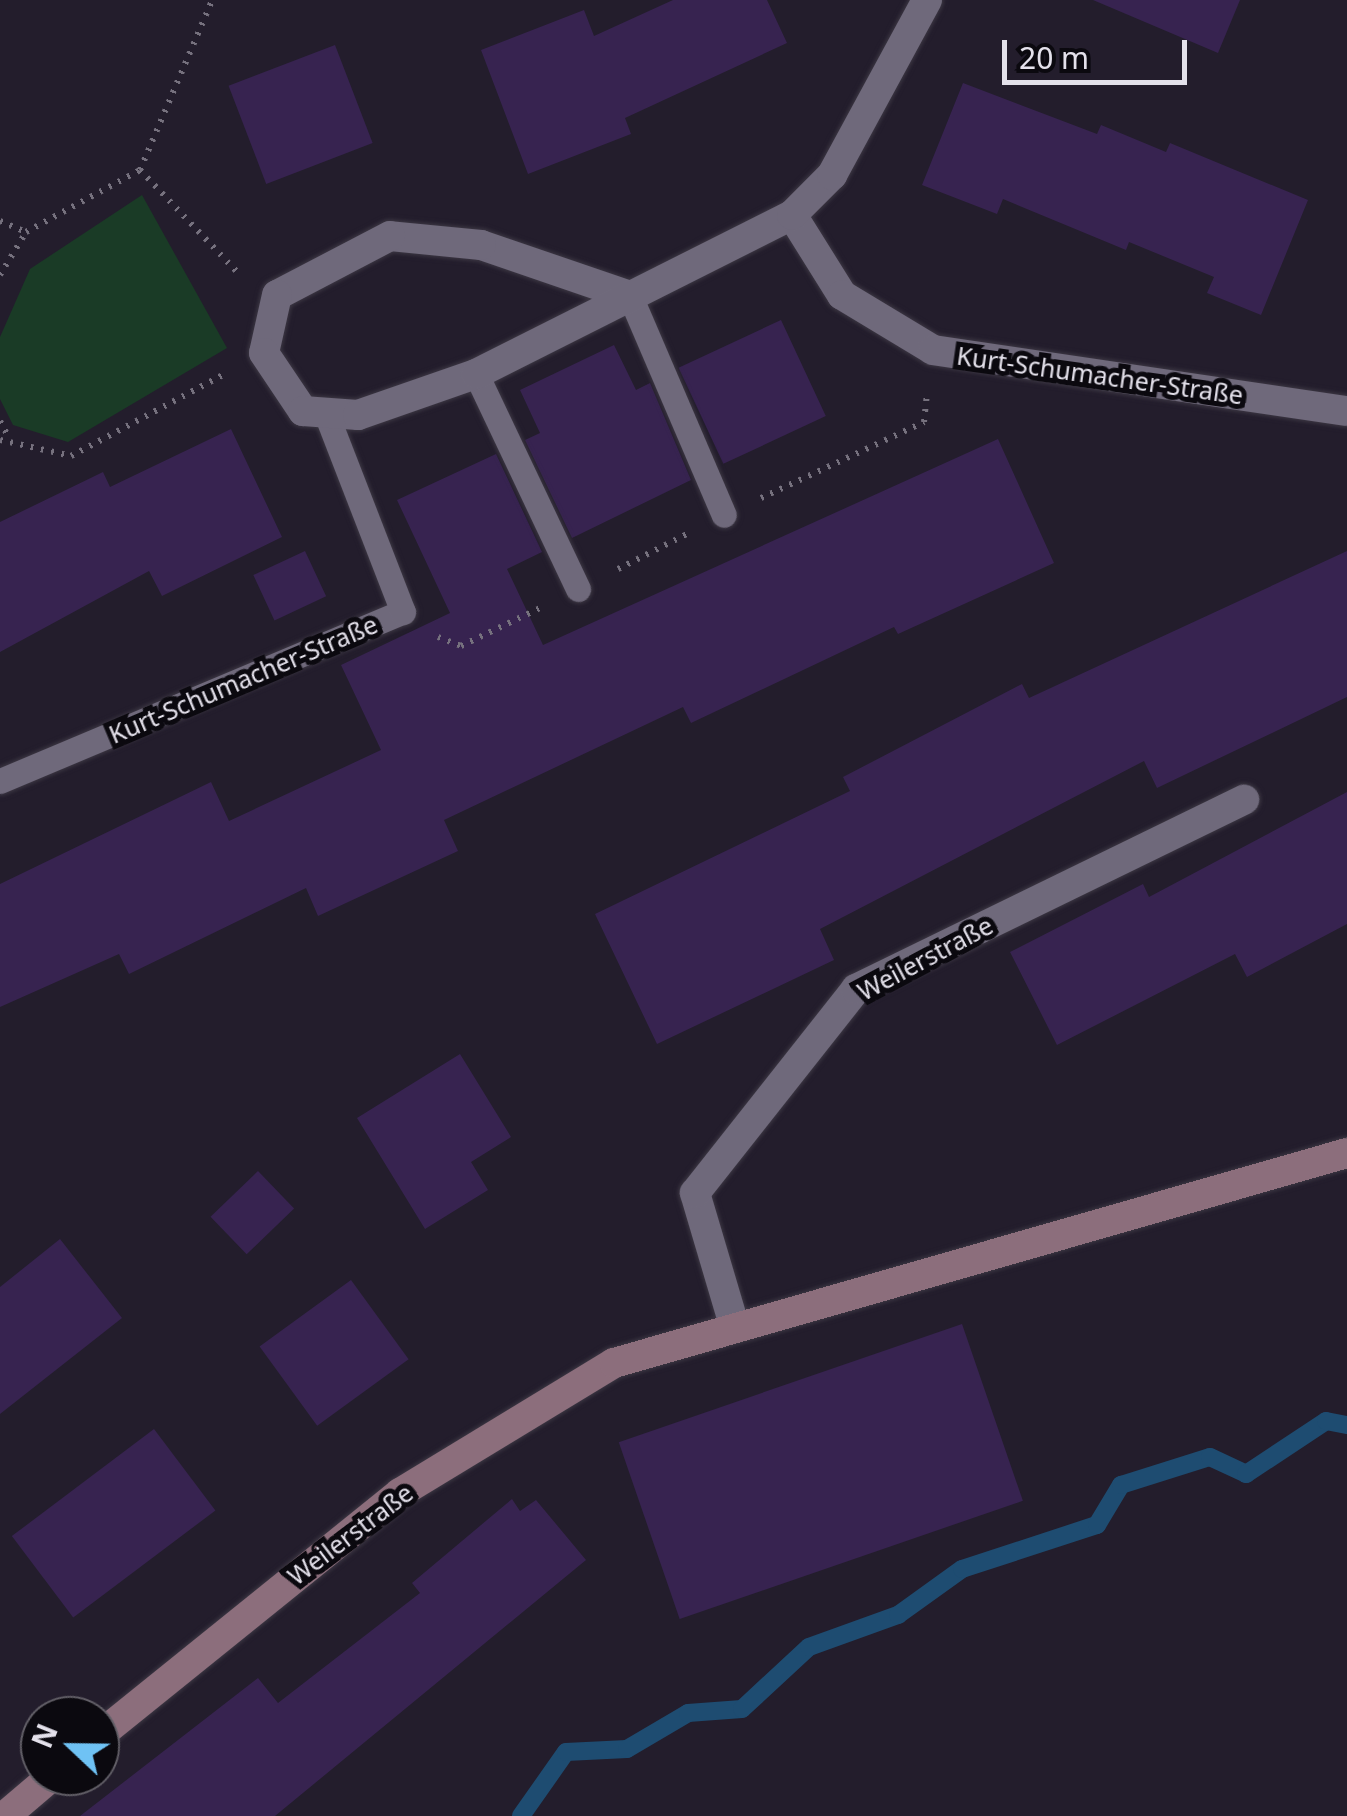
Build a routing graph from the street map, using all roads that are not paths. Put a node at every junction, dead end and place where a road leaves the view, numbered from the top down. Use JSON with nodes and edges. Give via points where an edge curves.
{"nodes":[{"id":1,"x":927,"y":0,"type":"edge"},
{"id":2,"x":792,"y":215,"type":"junction"},
{"id":3,"x":630,"y":296,"type":"junction"},
{"id":4,"x":476,"y":374,"type":"junction"},
{"id":5,"x":1347,"y":412,"type":"edge"},
{"id":6,"x":326,"y":416,"type":"junction"},
{"id":7,"x":724,"y":515,"type":"dead end"},
{"id":8,"x":578,"y":589,"type":"dead end"},
{"id":9,"x":0,"y":781,"type":"edge"},
{"id":10,"x":1244,"y":800,"type":"dead end"},
{"id":11,"x":1347,"y":1153,"type":"edge"},
{"id":12,"x":735,"y":1328,"type":"junction"},
{"id":13,"x":120,"y":1719,"type":"edge"},
{"id":14,"x":28,"y":1796,"type":"edge"},
{"id":15,"x":5,"y":1816,"type":"edge"}],
"edges":[{"from":1,"to":2,"type":"street","via":[[832,175]]},
{"from":2,"to":3,"type":"street"},
{"from":2,"to":5,"type":"street","name":"Kurt-Schumacher-Straße","via":[[842,295],[933,350]]},
{"from":3,"to":4,"type":"street"},
{"from":3,"to":6,"type":"street","via":[[482,245],[390,236],[277,295],[264,353],[303,411]]},
{"from":3,"to":7,"type":"lane"},
{"from":4,"to":6,"type":"street","via":[[358,415]]},
{"from":4,"to":8,"type":"lane"},
{"from":6,"to":9,"type":"lane","name":"Kurt-Schumacher-Straße","via":[[403,612]]},
{"from":10,"to":12,"type":"street","name":"Weilerstraße","via":[[856,989],[695,1193]]},
{"from":11,"to":12,"type":"main road","name":"Weilerstraße"},
{"from":12,"to":13,"type":"main road","name":"Weilerstraße","via":[[614,1363],[400,1493]]},
{"from":14,"to":15,"type":"main road"}]}
